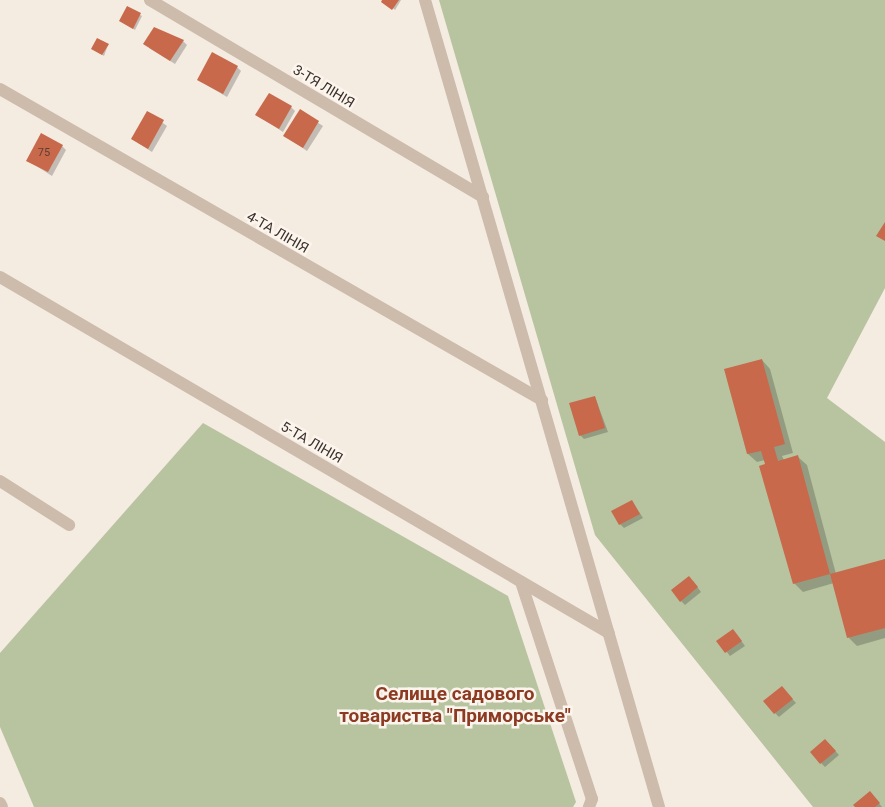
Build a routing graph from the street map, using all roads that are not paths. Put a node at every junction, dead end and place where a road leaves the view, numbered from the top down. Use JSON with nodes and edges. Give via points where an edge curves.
{"nodes":[{"id":1,"x":150,"y":0,"type":"edge"},
{"id":2,"x":425,"y":0,"type":"edge"},
{"id":3,"x":0,"y":90,"type":"edge"},
{"id":4,"x":483,"y":197,"type":"junction"},
{"id":5,"x":0,"y":277,"type":"edge"},
{"id":6,"x":542,"y":400,"type":"junction"},
{"id":7,"x":0,"y":481,"type":"edge"},
{"id":8,"x":69,"y":525,"type":"dead end"},
{"id":9,"x":521,"y":582,"type":"junction"},
{"id":10,"x":609,"y":633,"type":"junction"},
{"id":11,"x":0,"y":803,"type":"edge"},
{"id":12,"x":2,"y":807,"type":"edge"},
{"id":13,"x":589,"y":807,"type":"edge"},
{"id":14,"x":660,"y":807,"type":"edge"}],
"edges":[{"from":1,"to":4,"type":"street","name":"3-ТЯ ЛІНІЯ"},
{"from":2,"to":4,"type":"street"},
{"from":3,"to":6,"type":"street","name":"4-ТА ЛІНІЯ"},
{"from":4,"to":6,"type":"street"},
{"from":5,"to":9,"type":"street","name":"5-ТА ЛІНІЯ"},
{"from":6,"to":10,"type":"street"},
{"from":7,"to":8,"type":"street"},
{"from":9,"to":10,"type":"street","name":"5-ТА ЛІНІЯ"},
{"from":9,"to":13,"type":"street","via":[[592,799]]},
{"from":10,"to":14,"type":"street"},
{"from":11,"to":12,"type":"street"}]}
